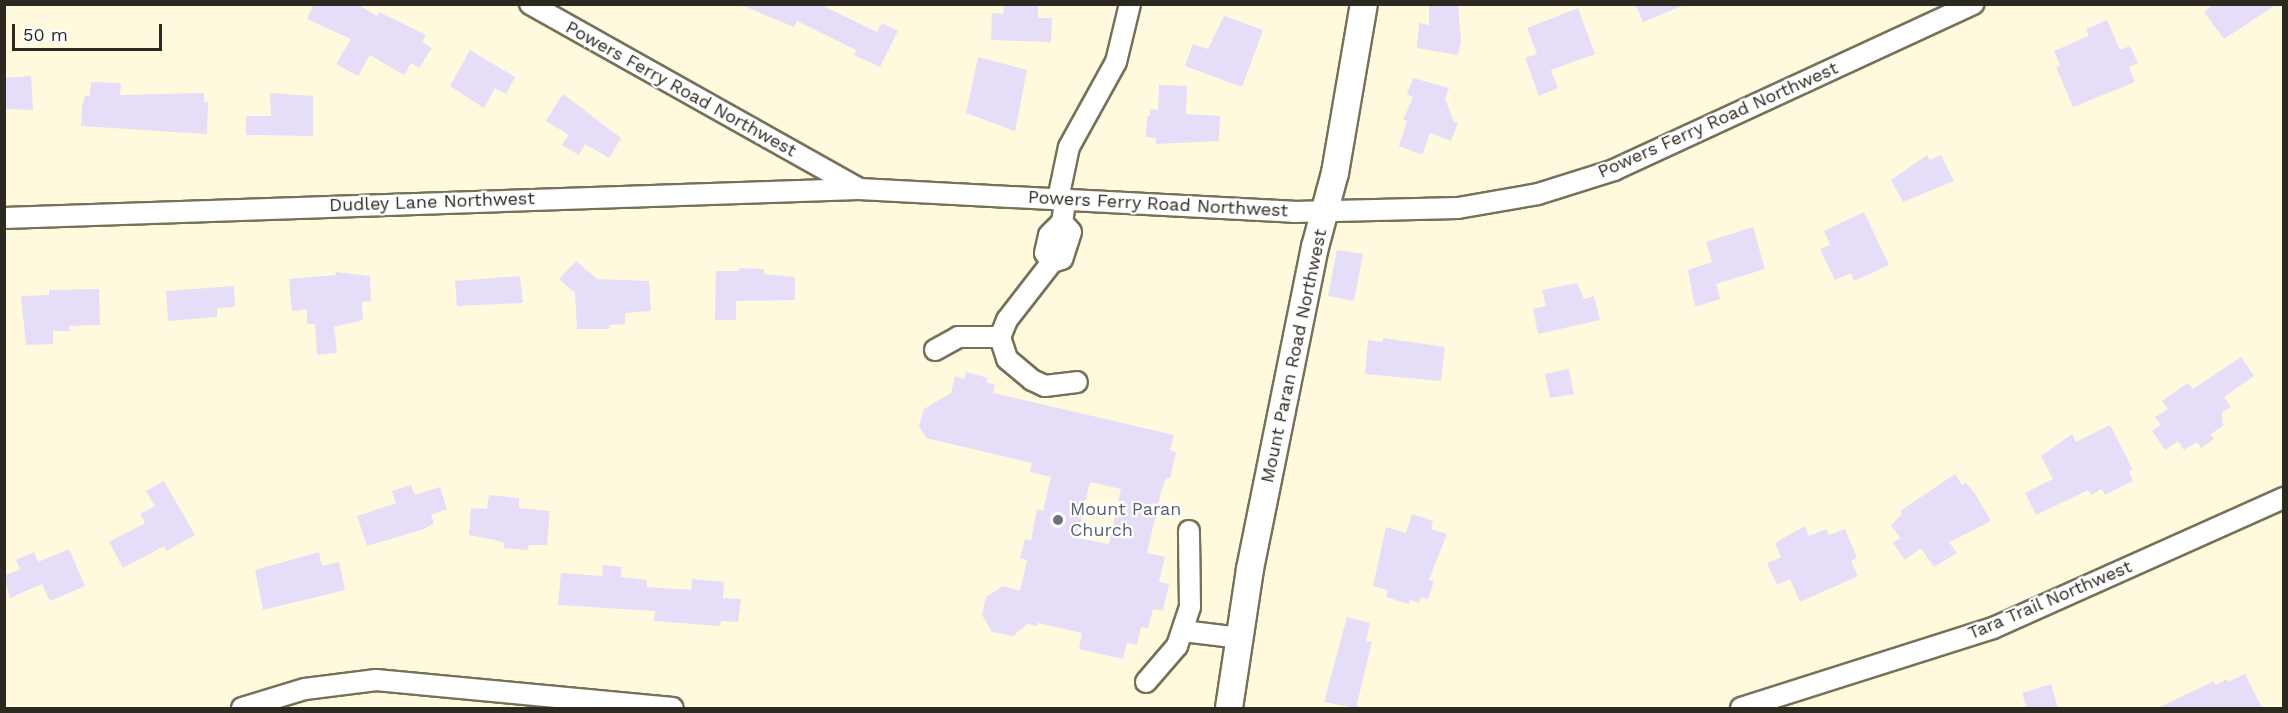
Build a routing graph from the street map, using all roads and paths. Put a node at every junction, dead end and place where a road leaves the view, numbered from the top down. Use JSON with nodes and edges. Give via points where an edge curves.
{"nodes":[{"id":1,"x":530,"y":4,"type":"edge"},
{"id":2,"x":1130,"y":4,"type":"edge"},
{"id":3,"x":1364,"y":4,"type":"edge"},
{"id":4,"x":1974,"y":4,"type":"edge"},
{"id":5,"x":859,"y":189,"type":"junction"},
{"id":6,"x":1062,"y":199,"type":"junction"},
{"id":7,"x":1324,"y":212,"type":"junction"},
{"id":8,"x":4,"y":218,"type":"edge"},
{"id":9,"x":1000,"y":337,"type":"junction"},
{"id":10,"x":935,"y":350,"type":"dead end"},
{"id":11,"x":1077,"y":382,"type":"dead end"},
{"id":12,"x":2283,"y":498,"type":"edge"},
{"id":13,"x":1189,"y":531,"type":"dead end"},
{"id":14,"x":1183,"y":631,"type":"junction"},
{"id":15,"x":1240,"y":638,"type":"junction"},
{"id":16,"x":1146,"y":682,"type":"dead end"},
{"id":17,"x":242,"y":708,"type":"edge"},
{"id":18,"x":673,"y":708,"type":"edge"},
{"id":19,"x":1229,"y":708,"type":"edge"},
{"id":20,"x":1741,"y":708,"type":"edge"}],
"edges":[{"from":1,"to":5,"type":"street","name":"Powers Ferry Road Northwest"},
{"from":2,"to":6,"type":"street","via":[[1116,62],[1069,147]]},
{"from":3,"to":7,"type":"main road","name":"Mount Paran Road Northwest","via":[[1335,173]]},
{"from":4,"to":7,"type":"street","name":"Powers Ferry Road Northwest","via":[[1603,174],[1538,194],[1458,208]]},
{"from":5,"to":6,"type":"street","name":"Powers Ferry Road Northwest"},
{"from":5,"to":8,"type":"street","name":"Dudley Lane Northwest"},
{"from":6,"to":7,"type":"street","name":"Powers Ferry Road Northwest"},
{"from":6,"to":9,"type":"street","via":[[1062,222],[1071,232],[1062,259],[1052,262],[1007,320]]},
{"from":7,"to":15,"type":"main road","name":"Mount Paran Road Northwest","via":[[1279,420]]},
{"from":9,"to":10,"type":"street","via":[[958,337]]},
{"from":9,"to":11,"type":"street","via":[[1007,358],[1032,381],[1045,386]]},
{"from":12,"to":20,"type":"street","name":"Tara Trail Northwest","via":[[1993,628]]},
{"from":13,"to":14,"type":"street","via":[[1190,607]]},
{"from":14,"to":15,"type":"street"},
{"from":14,"to":16,"type":"street","via":[[1177,646]]},
{"from":15,"to":19,"type":"main road","name":"Mount Paran Road Northwest"},
{"from":17,"to":18,"type":"street","via":[[305,689],[376,680]]}]}
